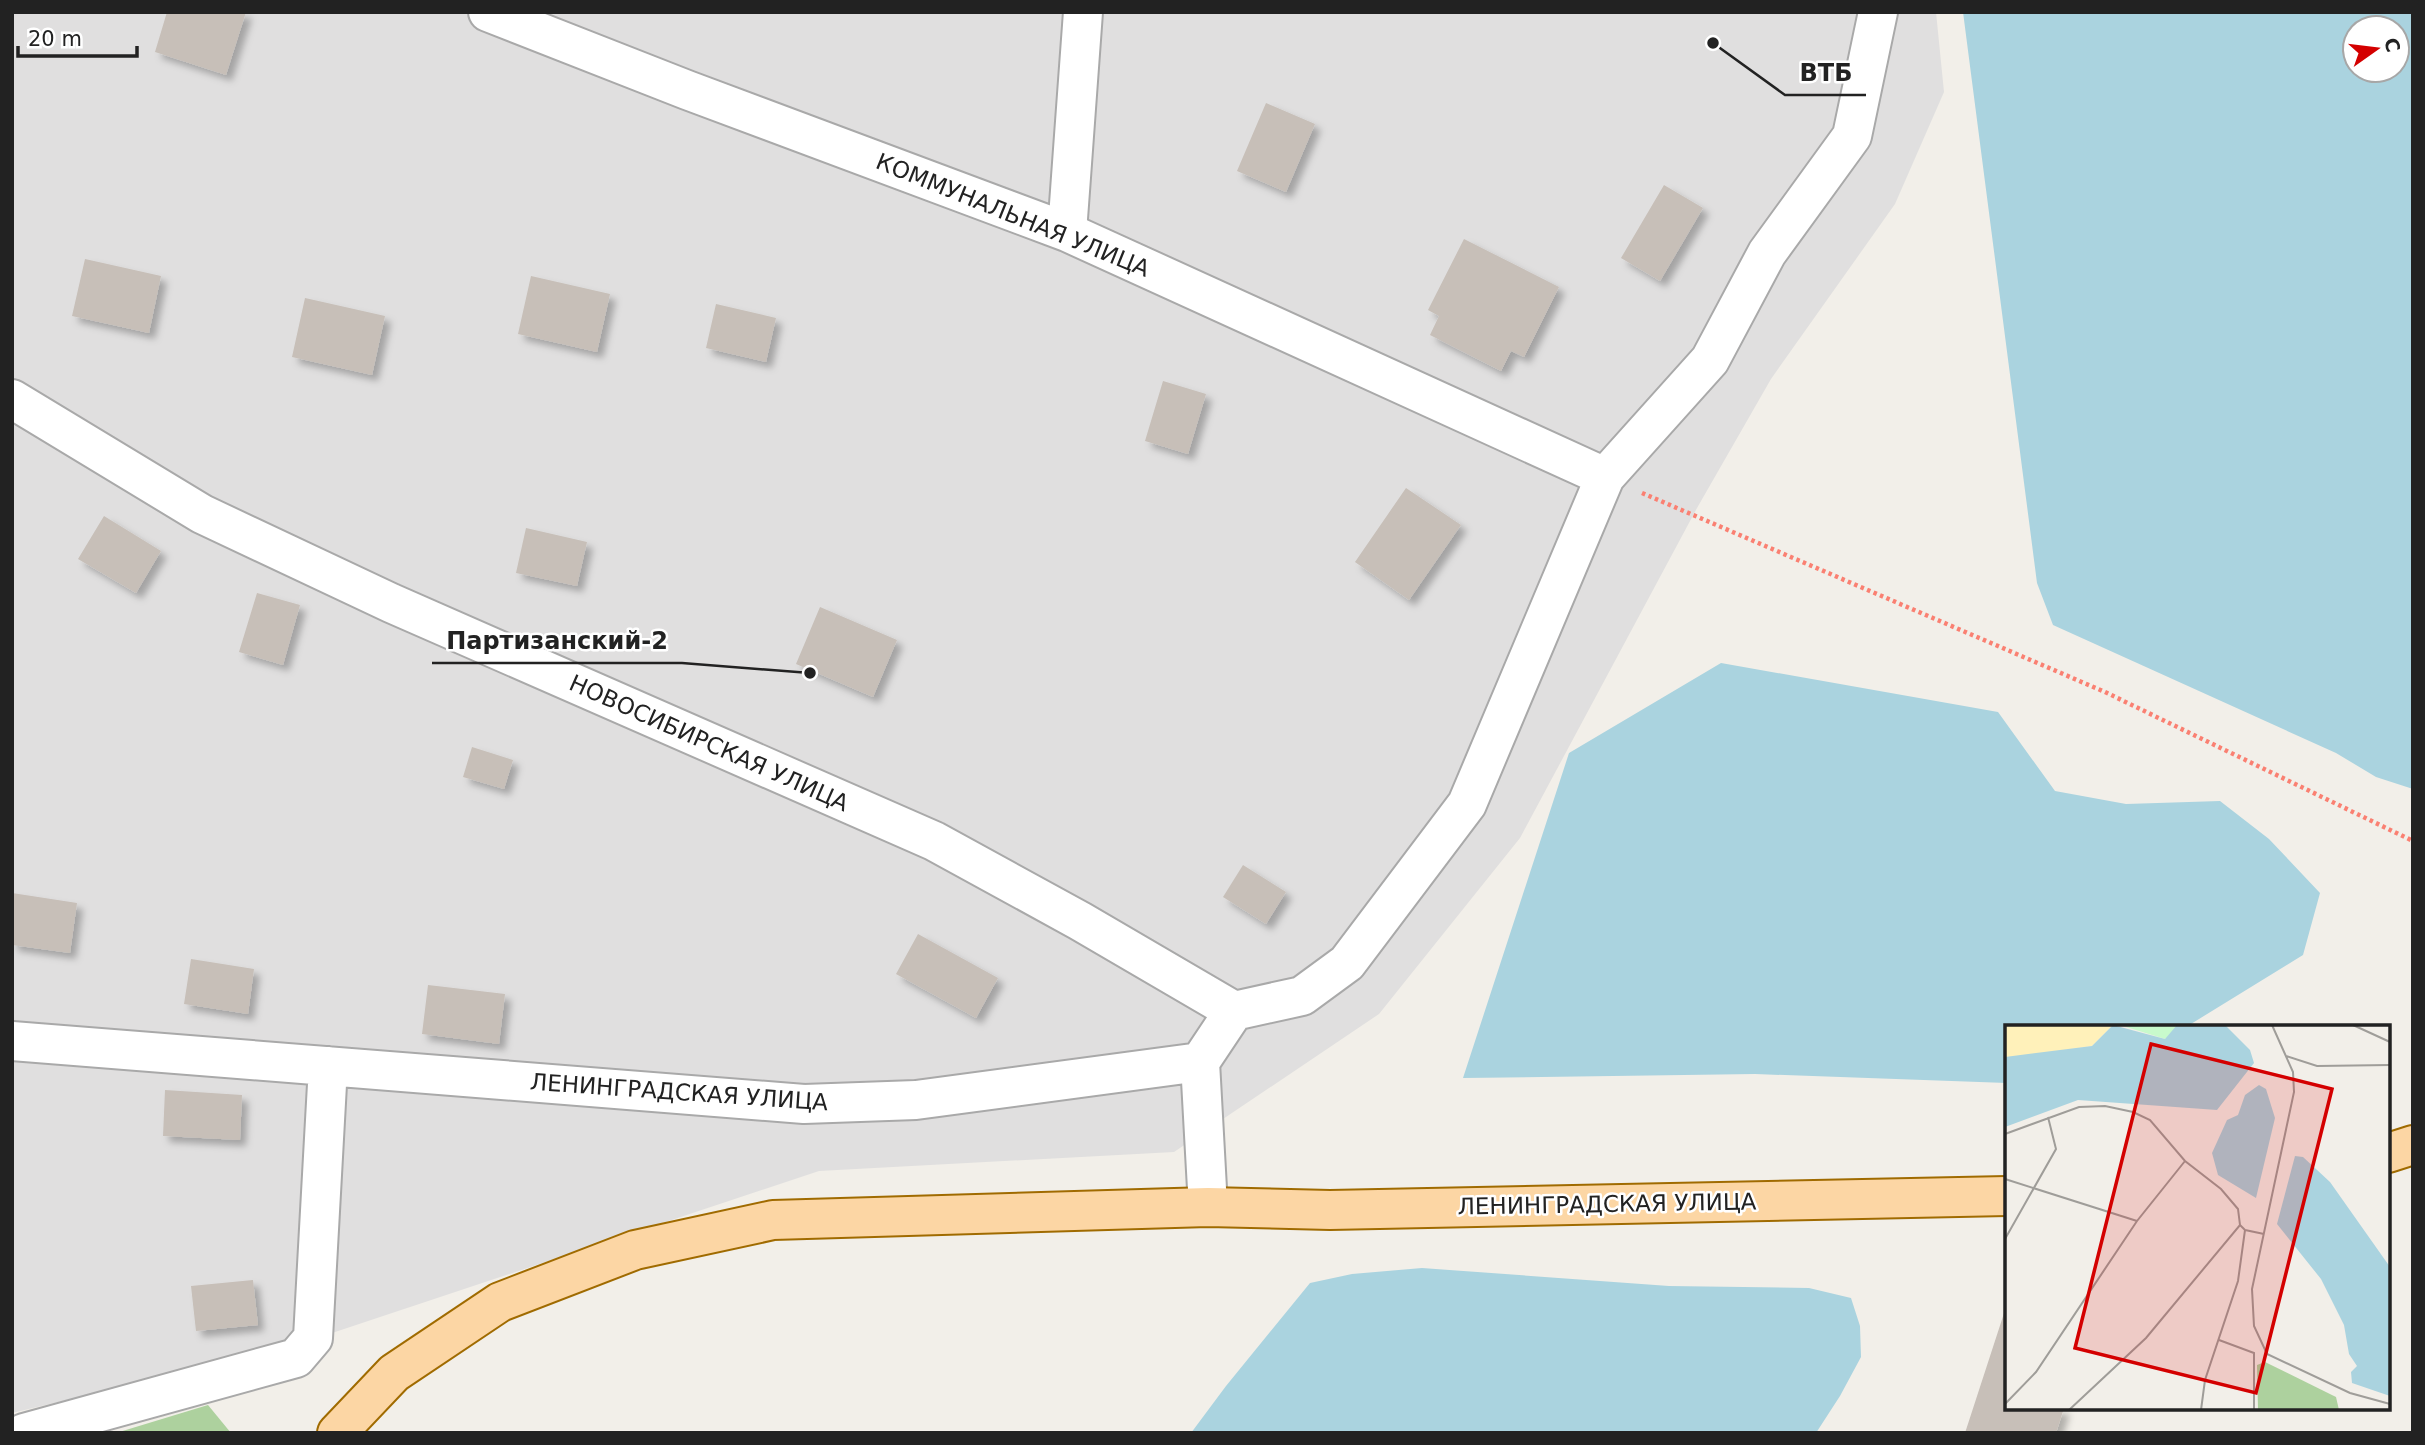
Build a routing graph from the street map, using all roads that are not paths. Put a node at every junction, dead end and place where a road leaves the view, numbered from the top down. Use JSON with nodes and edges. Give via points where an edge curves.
{"nodes":[{"id":1,"x":488,"y":12,"type":"edge"},
{"id":2,"x":1083,"y":12,"type":"edge"},
{"id":3,"x":1878,"y":12,"type":"edge"},
{"id":4,"x":1067,"y":232,"type":"junction"},
{"id":5,"x":12,"y":399,"type":"edge"},
{"id":6,"x":1605,"y":477,"type":"junction"},
{"id":7,"x":1234,"y":1010,"type":"junction"},
{"id":8,"x":12,"y":1041,"type":"edge"},
{"id":9,"x":1200,"y":1062,"type":"junction"},
{"id":10,"x":328,"y":1066,"type":"junction"},
{"id":11,"x":2413,"y":1144,"type":"edge"},
{"id":12,"x":2390,"y":1152,"type":"edge"},
{"id":13,"x":2005,"y":1196,"type":"edge"},
{"id":14,"x":1208,"y":1207,"type":"junction"},
{"id":15,"x":24,"y":1433,"type":"edge"},
{"id":16,"x":337,"y":1433,"type":"edge"}],
"edges":[{"from":1,"to":4,"type":"street","name":"КОММУНАЛЬНАЯ УЛИЦА"},
{"from":2,"to":4,"type":"street"},
{"from":3,"to":6,"type":"street","via":[[1852,136],[1767,253],[1710,360]]},
{"from":4,"to":6,"type":"street","name":"КОММУНАЛЬНАЯ УЛИЦА"},
{"from":5,"to":7,"type":"street","name":"НОВОСИБИРСКАЯ УЛИЦА","via":[[202,514],[391,603],[933,841]]},
{"from":6,"to":7,"type":"street","via":[[1466,804],[1347,963],[1301,996]]},
{"from":7,"to":9,"type":"street"},
{"from":8,"to":10,"type":"street","name":"ЛЕНИНГРАДСКАЯ УЛИЦА"},
{"from":9,"to":10,"type":"street","name":"ЛЕНИНГРАДСКАЯ УЛИЦА","via":[[916,1100],[804,1104]]},
{"from":9,"to":14,"type":"street"},
{"from":10,"to":15,"type":"street","via":[[313,1338],[296,1358]]},
{"from":11,"to":12,"type":"main road"},
{"from":13,"to":14,"type":"main road","name":"ЛЕНИНГРАДСКАЯ УЛИЦА","via":[[1330,1210]]},
{"from":14,"to":16,"type":"main road","name":"ЛЕНИНГРАДСКАЯ УЛИЦА","via":[[773,1220],[635,1250],[500,1303],[394,1373]]}]}
